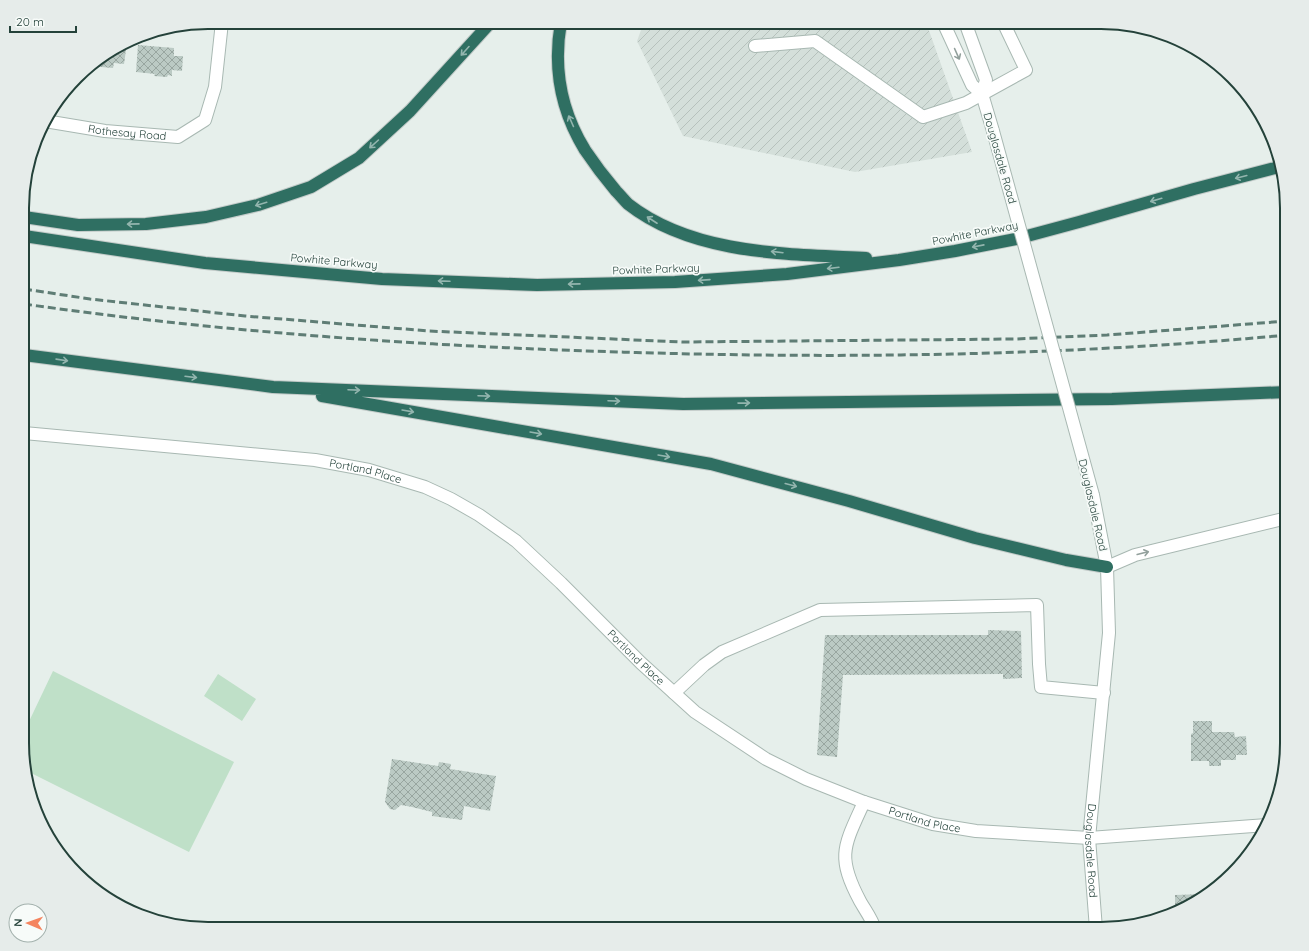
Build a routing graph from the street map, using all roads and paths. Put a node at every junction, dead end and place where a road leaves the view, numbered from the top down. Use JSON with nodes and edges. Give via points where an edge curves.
{"nodes":[{"id":1,"x":221,"y":29,"type":"edge"},
{"id":2,"x":485,"y":29,"type":"edge"},
{"id":3,"x":560,"y":29,"type":"edge"},
{"id":4,"x":946,"y":29,"type":"edge"},
{"id":5,"x":968,"y":29,"type":"edge"},
{"id":6,"x":1006,"y":29,"type":"edge"},
{"id":7,"x":755,"y":46,"type":"dead end"},
{"id":8,"x":982,"y":94,"type":"junction"},
{"id":9,"x":51,"y":122,"type":"edge"},
{"id":10,"x":1276,"y":168,"type":"edge"},
{"id":11,"x":29,"y":218,"type":"edge"},
{"id":12,"x":29,"y":237,"type":"edge"},
{"id":13,"x":899,"y":260,"type":"junction"},
{"id":14,"x":29,"y":356,"type":"edge"},
{"id":15,"x":273,"y":387,"type":"junction"},
{"id":16,"x":1280,"y":392,"type":"edge"},
{"id":17,"x":29,"y":433,"type":"edge"},
{"id":18,"x":1280,"y":520,"type":"edge"},
{"id":19,"x":1107,"y":567,"type":"junction"},
{"id":20,"x":674,"y":693,"type":"junction"},
{"id":21,"x":1104,"y":693,"type":"junction"},
{"id":22,"x":864,"y":802,"type":"junction"},
{"id":23,"x":1260,"y":826,"type":"edge"},
{"id":24,"x":1089,"y":838,"type":"junction"},
{"id":25,"x":871,"y":922,"type":"edge"},
{"id":26,"x":1095,"y":922,"type":"edge"}],
"edges":[{"from":1,"to":9,"type":"street","name":"Rothesay Road","via":[[215,87],[205,120],[178,136],[105,131]]},
{"from":2,"to":11,"type":"highway","one_way":true,"via":[[410,111],[359,158],[311,187],[258,205],[206,217],[146,224],[78,225]]},
{"from":13,"to":3,"type":"highway","one_way":true,"via":[[796,255],[733,247],[696,239],[656,223],[628,203],[599,171],[580,141],[565,107],[558,74]]},
{"from":4,"to":8,"type":"street","name":"Douglasdale Road","one_way":true,"via":[[972,85]]},
{"from":5,"to":8,"type":"street","name":"Douglasdale Road","via":[[986,80]]},
{"from":6,"to":8,"type":"street","via":[[1026,70]]},
{"from":7,"to":8,"type":"street","via":[[815,40],[923,117],[966,103]]},
{"from":8,"to":19,"type":"street","name":"Douglasdale Road","bridge":true,"via":[[1092,495]]},
{"from":10,"to":13,"type":"highway","name":"Powhite Parkway","one_way":true,"via":[[1016,239]]},
{"from":13,"to":12,"type":"highway","name":"Powhite Parkway","one_way":true,"via":[[787,274],[675,282],[537,285],[382,279],[205,263]]},
{"from":14,"to":15,"type":"highway","one_way":true},
{"from":15,"to":16,"type":"highway","one_way":true,"via":[[683,404],[1112,399]]},
{"from":15,"to":19,"type":"highway","one_way":true,"via":[[711,464],[976,538],[1066,560]]},
{"from":17,"to":20,"type":"street","name":"Portland Place","via":[[315,460],[369,470],[425,486],[473,511],[516,541]]},
{"from":19,"to":18,"type":"street","one_way":true,"via":[[1135,555]]},
{"from":19,"to":21,"type":"street","name":"Douglasdale Road","via":[[1109,633]]},
{"from":20,"to":21,"type":"street","via":[[722,652],[820,610],[1037,605],[1041,687]]},
{"from":20,"to":22,"type":"street","name":"Portland Place","via":[[695,712],[766,759],[806,779]]},
{"from":21,"to":24,"type":"street","name":"Douglasdale Road"},
{"from":22,"to":24,"type":"street","name":"Portland Place","via":[[932,824],[976,831]]},
{"from":22,"to":25,"type":"street","via":[[846,845],[845,860],[849,879]]},
{"from":23,"to":24,"type":"street","name":"Portland Place"},
{"from":24,"to":26,"type":"street","name":"Douglasdale Road"}]}
